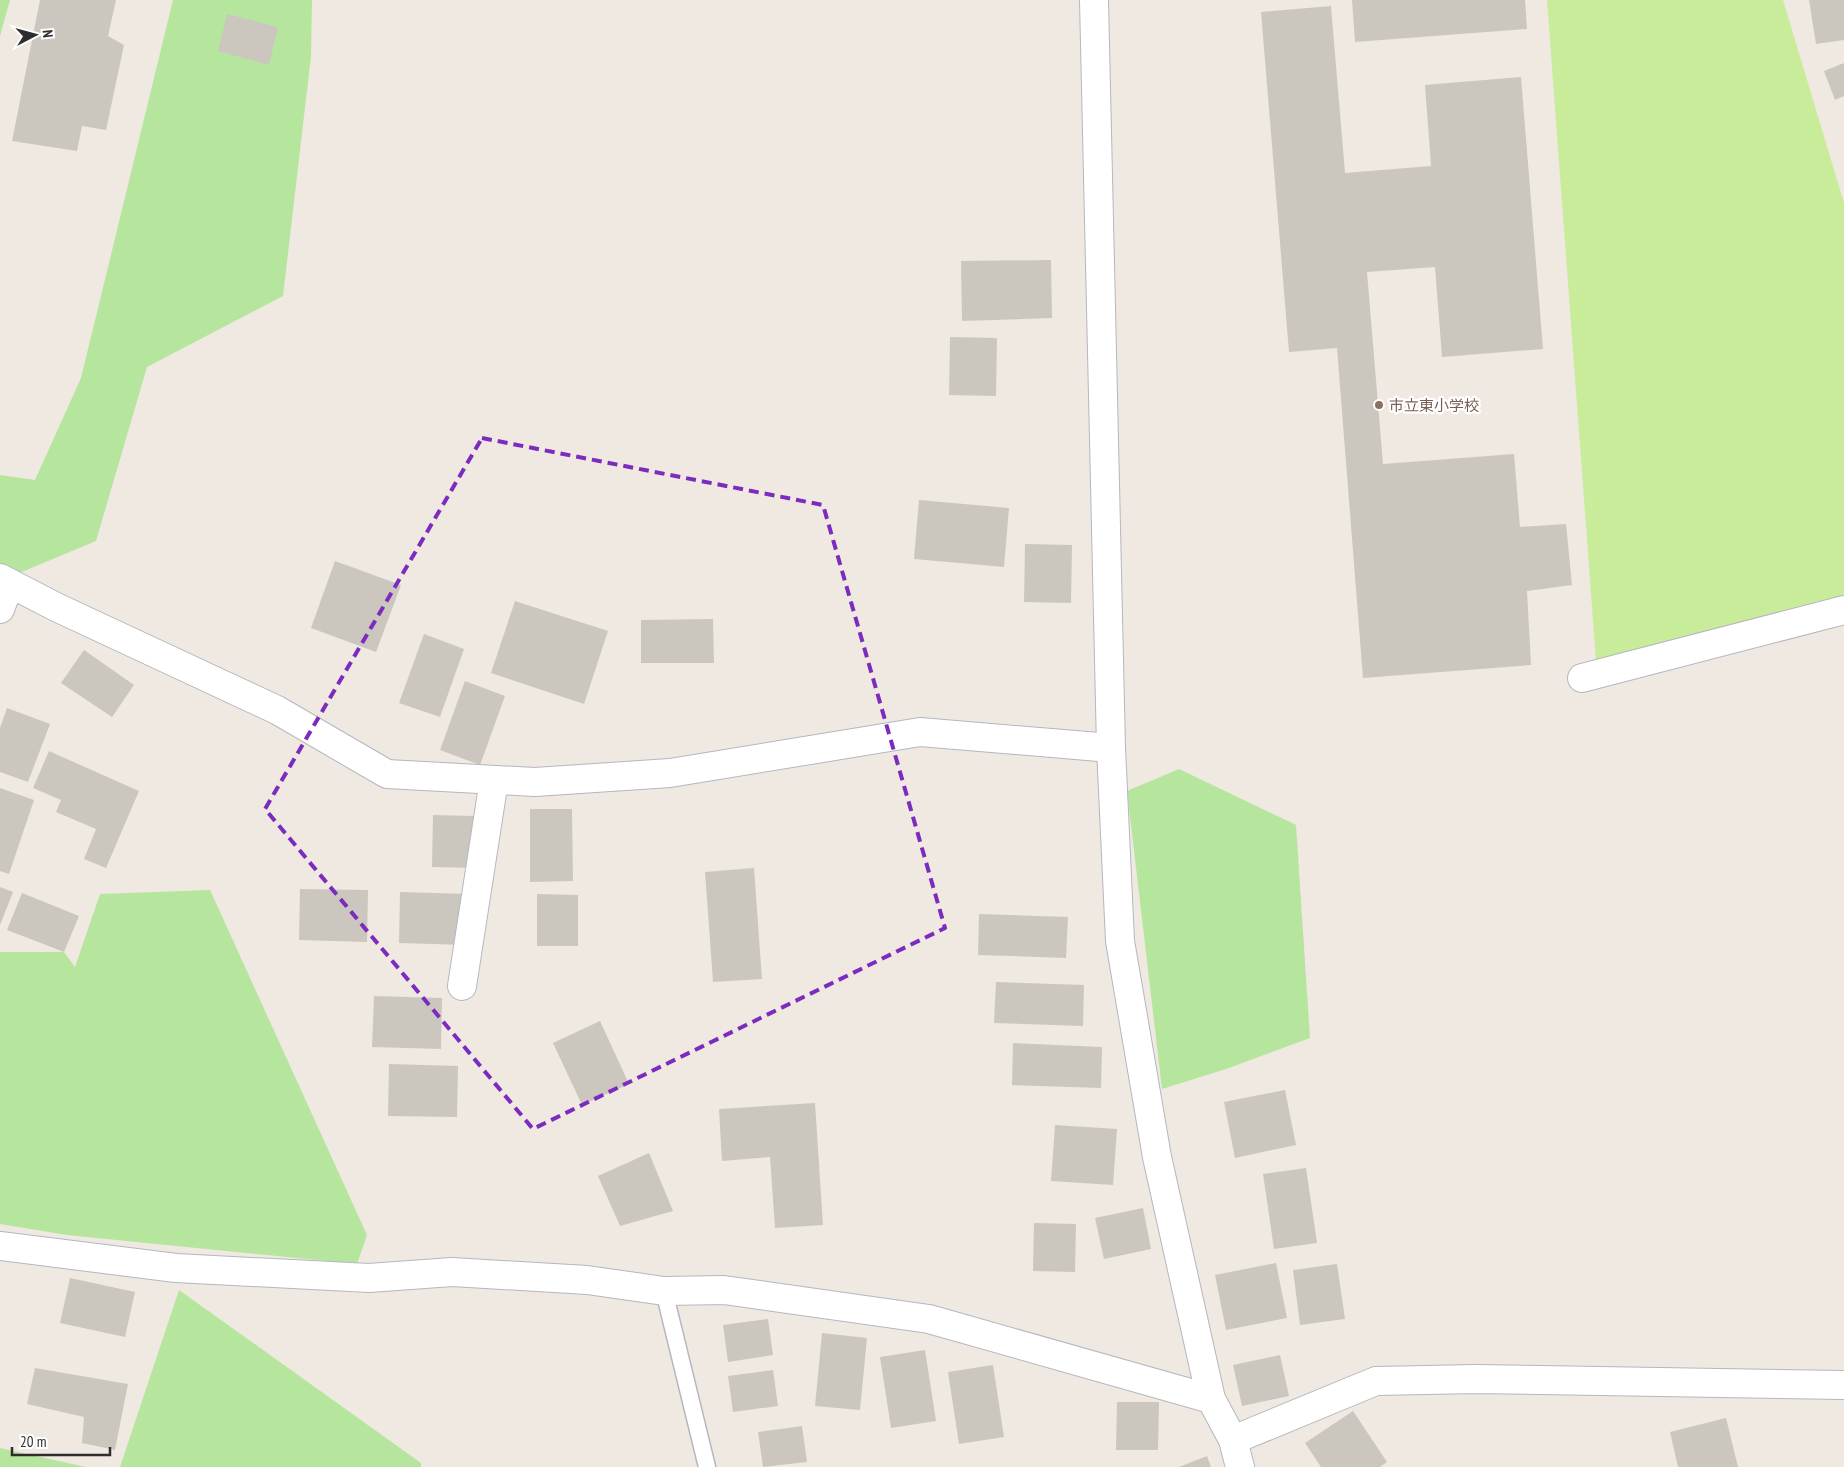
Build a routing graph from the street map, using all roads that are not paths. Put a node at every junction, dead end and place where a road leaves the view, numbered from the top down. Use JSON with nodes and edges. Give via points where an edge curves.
{"nodes":[{"id":1,"x":1094,"y":0,"type":"edge"},
{"id":2,"x":5,"y":580,"type":"edge"},
{"id":3,"x":0,"y":609,"type":"edge"},
{"id":4,"x":1844,"y":610,"type":"edge"},
{"id":5,"x":1582,"y":678,"type":"dead end"},
{"id":6,"x":1111,"y":748,"type":"junction"},
{"id":7,"x":494,"y":780,"type":"junction"},
{"id":8,"x":462,"y":986,"type":"dead end"},
{"id":9,"x":0,"y":1246,"type":"edge"},
{"id":10,"x":664,"y":1291,"type":"junction"},
{"id":11,"x":1844,"y":1385,"type":"edge"},
{"id":12,"x":1211,"y":1399,"type":"junction"},
{"id":13,"x":1233,"y":1440,"type":"junction"},
{"id":14,"x":707,"y":1467,"type":"edge"},
{"id":15,"x":1240,"y":1467,"type":"edge"}],
"edges":[{"from":1,"to":6,"type":"street"},
{"from":2,"to":3,"type":"street"},
{"from":2,"to":7,"type":"street","via":[[277,710],[387,774]]},
{"from":4,"to":5,"type":"street"},
{"from":6,"to":7,"type":"street","via":[[920,732],[670,773],[534,782]]},
{"from":6,"to":12,"type":"street","via":[[1120,941],[1157,1157]]},
{"from":7,"to":8,"type":"street"},
{"from":9,"to":10,"type":"street","via":[[176,1268],[369,1278],[452,1272],[587,1280]]},
{"from":10,"to":12,"type":"street","via":[[724,1290],[930,1318]]},
{"from":10,"to":14,"type":"lane"},
{"from":11,"to":13,"type":"street","via":[[1476,1379],[1376,1381]]},
{"from":12,"to":13,"type":"street"},
{"from":13,"to":15,"type":"street"}]}
